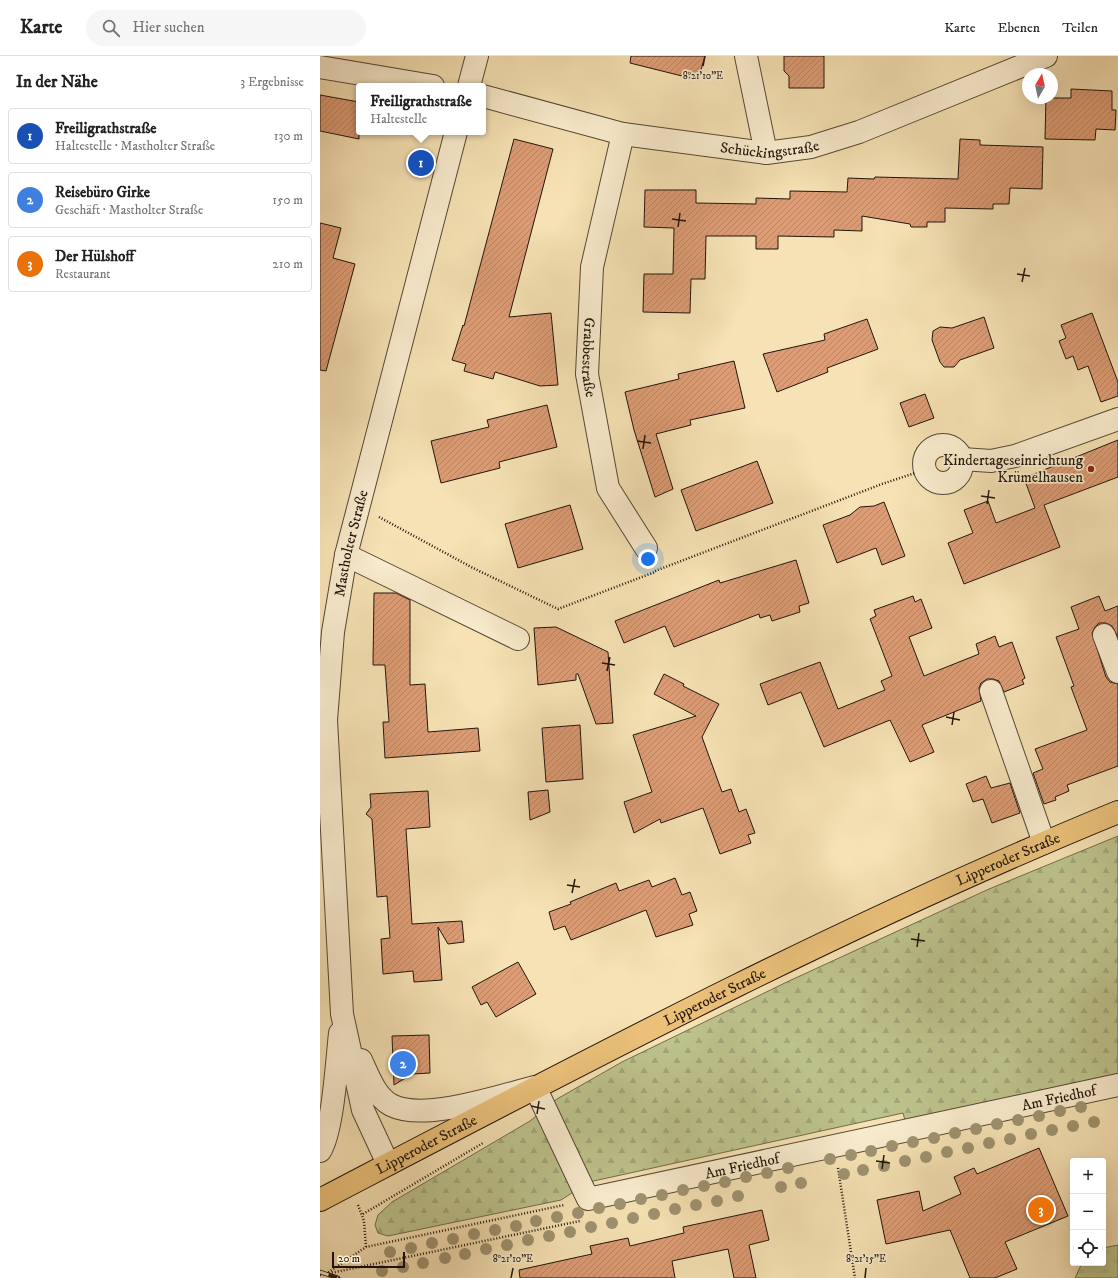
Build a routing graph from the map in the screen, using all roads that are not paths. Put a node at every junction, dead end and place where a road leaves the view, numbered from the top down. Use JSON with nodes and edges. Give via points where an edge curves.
{"nodes":[{"id":1,"x":477,"y":56,"type":"edge"},
{"id":2,"x":746,"y":56,"type":"edge"},
{"id":3,"x":1046,"y":56,"type":"edge"},
{"id":4,"x":320,"y":67,"type":"edge"},
{"id":5,"x":415,"y":83,"type":"edge"},
{"id":6,"x":470,"y":83,"type":"edge"},
{"id":7,"x":486,"y":97,"type":"edge"},
{"id":8,"x":623,"y":134,"type":"junction"},
{"id":9,"x":455,"y":135,"type":"edge"},
{"id":10,"x":766,"y":153,"type":"junction"},
{"id":11,"x":1118,"y":419,"type":"edge"},
{"id":12,"x":924,"y":470,"type":"road end"},
{"id":13,"x":646,"y":548,"type":"road end"},
{"id":14,"x":346,"y":555,"type":"junction"},
{"id":15,"x":1104,"y":635,"type":"dead end"},
{"id":16,"x":518,"y":639,"type":"dead end"},
{"id":17,"x":1118,"y":672,"type":"edge"},
{"id":18,"x":991,"y":691,"type":"dead end"},
{"id":19,"x":323,"y":720,"type":"edge"},
{"id":20,"x":1118,"y":812,"type":"edge"},
{"id":21,"x":1044,"y":843,"type":"junction"},
{"id":22,"x":342,"y":1014,"type":"junction"},
{"id":23,"x":535,"y":1087,"type":"junction"},
{"id":24,"x":1108,"y":1088,"type":"edge"},
{"id":25,"x":320,"y":1151,"type":"edge"},
{"id":26,"x":388,"y":1164,"type":"junction"},
{"id":27,"x":320,"y":1200,"type":"edge"}],
"edges":[{"from":1,"to":6,"type":"street"},
{"from":2,"to":10,"type":"street"},
{"from":3,"to":10,"type":"street","name":"Schückingstraße","via":[[859,132],[811,147]]},
{"from":4,"to":5,"type":"street"},
{"from":7,"to":8,"type":"street","name":"Schückingstraße"},
{"from":8,"to":10,"type":"street","name":"Schückingstraße"},
{"from":8,"to":13,"type":"street","name":"Grabbestraße","via":[[592,266],[587,374],[608,488]]},
{"from":9,"to":14,"type":"street","name":"Mastholter Straße"},
{"from":11,"to":12,"type":"street","via":[[1015,456],[991,461],[962,459],[954,448],[934,447],[925,457]]},
{"from":14,"to":16,"type":"street"},
{"from":14,"to":19,"type":"street","name":"Mastholter Straße"},
{"from":15,"to":17,"type":"street"},
{"from":18,"to":21,"type":"street"},
{"from":19,"to":22,"type":"street","name":"Mastholter Straße"},
{"from":20,"to":21,"type":"main road","name":"Lipperoder Straße"},
{"from":21,"to":23,"type":"main road","name":"Lipperoder Straße","via":[[779,964]]},
{"from":22,"to":23,"type":"street","name":"Mastholter Straße","via":[[372,1085],[391,1105],[416,1112],[437,1111]]},
{"from":22,"to":25,"type":"street","name":"Mastholter Straße","via":[[332,1099],[326,1136]]},
{"from":22,"to":26,"type":"street","name":"Mastholter Straße","via":[[363,1110]]},
{"from":23,"to":24,"type":"street","name":"Am Friedhof","via":[[588,1199]]},
{"from":23,"to":26,"type":"main road","name":"Lipperoder Straße"},
{"from":26,"to":27,"type":"main road","name":"Lipperoder Straße"}]}
